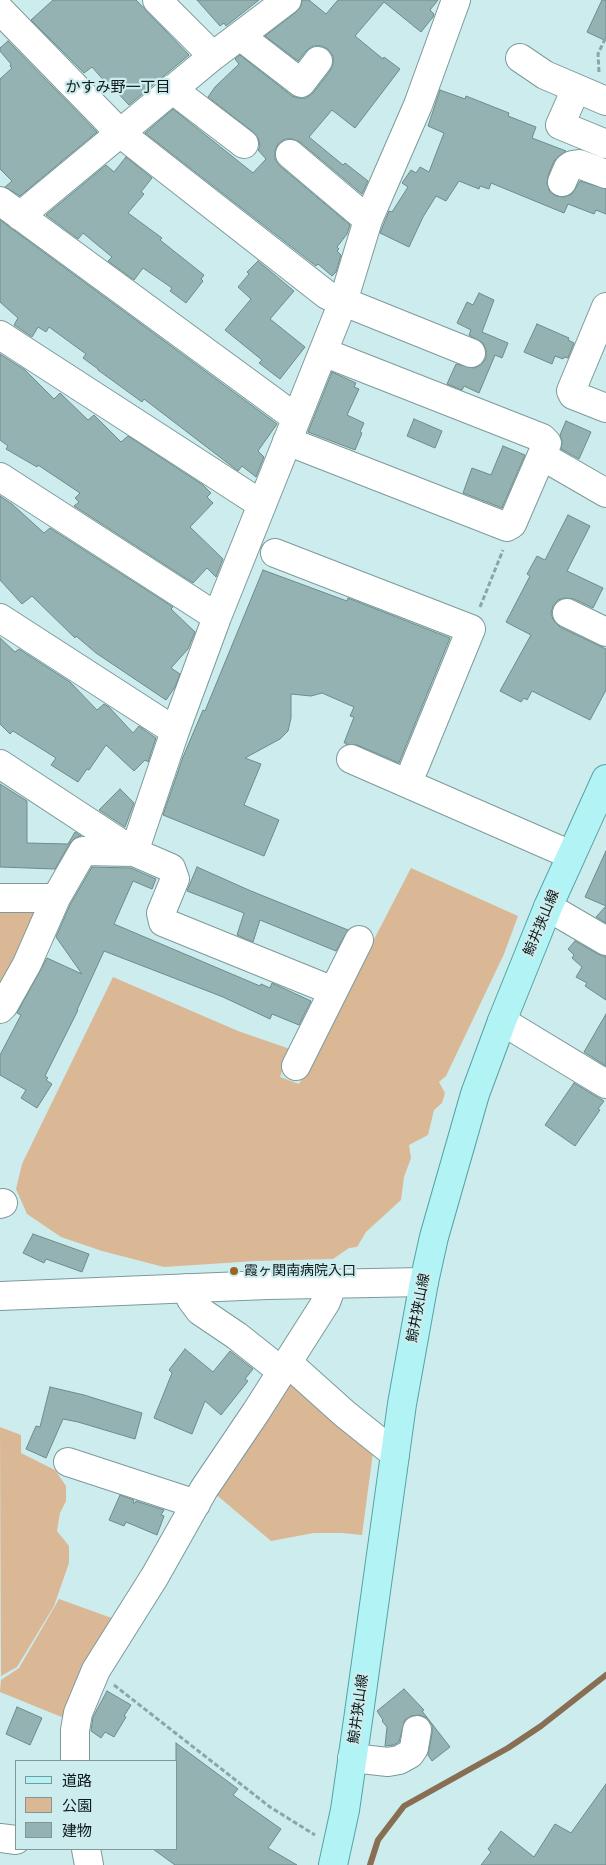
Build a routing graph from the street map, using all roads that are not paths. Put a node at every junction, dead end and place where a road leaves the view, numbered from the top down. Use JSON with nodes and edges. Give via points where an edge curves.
{"nodes":[{"id":1,"x":157,"y":0,"type":"edge"},
{"id":2,"x":287,"y":0,"type":"edge"},
{"id":3,"x":456,"y":0,"type":"edge"},
{"id":4,"x":0,"y":10,"type":"edge"},
{"id":5,"x":240,"y":36,"type":"junction"},
{"id":6,"x":213,"y":56,"type":"junction"},
{"id":7,"x":520,"y":58,"type":"dead end"},
{"id":8,"x":318,"y":61,"type":"dead end"},
{"id":9,"x":603,"y":88,"type":"edge"},
{"id":10,"x":172,"y":89,"type":"junction"},
{"id":11,"x":576,"y":90,"type":"junction"},
{"id":12,"x":120,"y":133,"type":"junction"},
{"id":13,"x":244,"y":144,"type":"dead end"},
{"id":14,"x":606,"y":144,"type":"edge"},
{"id":15,"x":290,"y":154,"type":"dead end"},
{"id":16,"x":606,"y":174,"type":"edge"},
{"id":17,"x":562,"y":182,"type":"dead end"},
{"id":18,"x":10,"y":209,"type":"edge"},
{"id":19,"x":368,"y":220,"type":"junction"},
{"id":20,"x":343,"y":302,"type":"junction"},
{"id":21,"x":606,"y":307,"type":"edge"},
{"id":22,"x":0,"y":335,"type":"edge"},
{"id":23,"x":323,"y":352,"type":"junction"},
{"id":24,"x":471,"y":353,"type":"dead end"},
{"id":25,"x":606,"y":408,"type":"edge"},
{"id":26,"x":291,"y":430,"type":"junction"},
{"id":27,"x":542,"y":456,"type":"junction"},
{"id":28,"x":0,"y":477,"type":"edge"},
{"id":29,"x":606,"y":493,"type":"edge"},
{"id":30,"x":261,"y":504,"type":"junction"},
{"id":31,"x":275,"y":553,"type":"dead end"},
{"id":32,"x":567,"y":612,"type":"dead end"},
{"id":33,"x":217,"y":617,"type":"junction"},
{"id":34,"x":0,"y":618,"type":"edge"},
{"id":35,"x":606,"y":632,"type":"edge"},
{"id":36,"x":175,"y":731,"type":"junction"},
{"id":37,"x":351,"y":759,"type":"dead end"},
{"id":38,"x":0,"y":764,"type":"edge"},
{"id":39,"x":411,"y":776,"type":"junction"},
{"id":40,"x":606,"y":779,"type":"edge"},
{"id":41,"x":574,"y":849,"type":"junction"},
{"id":42,"x":134,"y":852,"type":"junction"},
{"id":43,"x":0,"y":898,"type":"edge"},
{"id":44,"x":56,"y":898,"type":"junction"},
{"id":45,"x":548,"y":907,"type":"junction"},
{"id":46,"x":359,"y":940,"type":"dead end"},
{"id":47,"x":606,"y":941,"type":"edge"},
{"id":48,"x":333,"y":990,"type":"junction"},
{"id":49,"x":0,"y":1009,"type":"edge"},
{"id":50,"x":502,"y":1021,"type":"junction"},
{"id":51,"x":296,"y":1066,"type":"dead end"},
{"id":52,"x":606,"y":1084,"type":"edge"},
{"id":53,"x":424,"y":1282,"type":"junction"},
{"id":54,"x":333,"y":1283,"type":"junction"},
{"id":55,"x":186,"y":1288,"type":"junction"},
{"id":56,"x":0,"y":1296,"type":"edge"},
{"id":57,"x":284,"y":1367,"type":"junction"},
{"id":58,"x":395,"y":1454,"type":"junction"},
{"id":59,"x":68,"y":1462,"type":"dead end"},
{"id":60,"x":196,"y":1504,"type":"junction"},
{"id":61,"x":418,"y":1730,"type":"dead end"},
{"id":62,"x":352,"y":1758,"type":"junction"},
{"id":63,"x":75,"y":1760,"type":"edge"},
{"id":64,"x":0,"y":1838,"type":"edge"},
{"id":65,"x":15,"y":1840,"type":"edge"},
{"id":66,"x":336,"y":1856,"type":"edge"}],
"edges":[{"from":1,"to":6,"type":"street"},
{"from":2,"to":5,"type":"street"},
{"from":3,"to":19,"type":"street","via":[[418,105]]},
{"from":4,"to":12,"type":"street"},
{"from":5,"to":6,"type":"street"},
{"from":5,"to":8,"type":"street","via":[[301,82]]},
{"from":6,"to":10,"type":"street"},
{"from":7,"to":11,"type":"street"},
{"from":9,"to":11,"type":"street"},
{"from":10,"to":12,"type":"street"},
{"from":10,"to":13,"type":"street"},
{"from":11,"to":14,"type":"street","via":[[560,125]]},
{"from":12,"to":18,"type":"street"},
{"from":12,"to":20,"type":"street","via":[[327,295]]},
{"from":15,"to":19,"type":"street"},
{"from":16,"to":17,"type":"street","via":[[579,164],[572,165]]},
{"from":18,"to":26,"type":"street"},
{"from":19,"to":20,"type":"street"},
{"from":20,"to":23,"type":"street"},
{"from":20,"to":24,"type":"street"},
{"from":21,"to":25,"type":"street","via":[[571,391],[573,395]]},
{"from":22,"to":30,"type":"street"},
{"from":23,"to":26,"type":"street"},
{"from":23,"to":27,"type":"street","via":[[542,438],[547,443]]},
{"from":26,"to":27,"type":"street","via":[[507,527]]},
{"from":26,"to":30,"type":"street"},
{"from":27,"to":29,"type":"street"},
{"from":28,"to":33,"type":"street"},
{"from":30,"to":33,"type":"street"},
{"from":31,"to":39,"type":"street","via":[[471,629]]},
{"from":32,"to":35,"type":"street"},
{"from":33,"to":36,"type":"street"},
{"from":34,"to":36,"type":"street"},
{"from":36,"to":42,"type":"street"},
{"from":37,"to":39,"type":"street"},
{"from":38,"to":42,"type":"street"},
{"from":39,"to":41,"type":"street"},
{"from":40,"to":41,"type":"main road","name":"鯨井狭山線"},
{"from":41,"to":45,"type":"main road","name":"鯨井狭山線"},
{"from":42,"to":44,"type":"street","via":[[83,851]]},
{"from":42,"to":48,"type":"street","via":[[171,868],[175,879],[161,914],[163,922]]},
{"from":43,"to":44,"type":"street"},
{"from":44,"to":49,"type":"street","via":[[27,964]]},
{"from":45,"to":47,"type":"street"},
{"from":45,"to":50,"type":"main road","name":"鯨井狭山線"},
{"from":46,"to":48,"type":"street"},
{"from":48,"to":51,"type":"street"},
{"from":50,"to":52,"type":"street"},
{"from":50,"to":53,"type":"main road","name":"鯨井狭山線","via":[[450,1176]]},
{"from":53,"to":54,"type":"street"},
{"from":53,"to":58,"type":"main road","name":"鯨井狭山線"},
{"from":54,"to":55,"type":"street"},
{"from":54,"to":57,"type":"street","via":[[326,1302]]},
{"from":55,"to":56,"type":"street"},
{"from":55,"to":57,"type":"street","via":[[200,1311]]},
{"from":57,"to":58,"type":"street"},
{"from":57,"to":60,"type":"street"},
{"from":58,"to":62,"type":"main road","name":"鯨井狭山線"},
{"from":59,"to":60,"type":"street"},
{"from":60,"to":63,"type":"street","via":[[96,1670],[78,1714]]},
{"from":61,"to":62,"type":"street","via":[[414,1748],[400,1760]]},
{"from":62,"to":66,"type":"main road","name":"鯨井狭山線"},
{"from":64,"to":65,"type":"street"}]}
